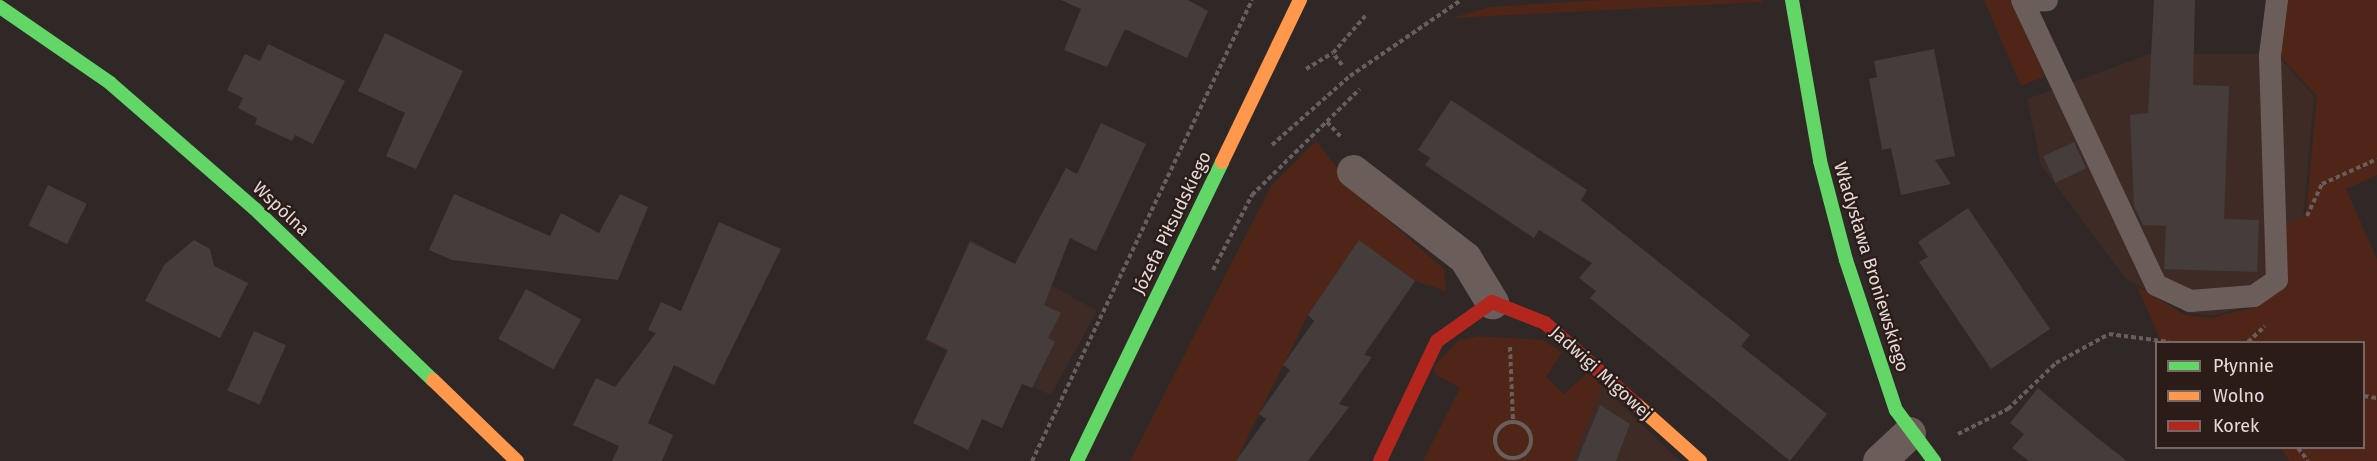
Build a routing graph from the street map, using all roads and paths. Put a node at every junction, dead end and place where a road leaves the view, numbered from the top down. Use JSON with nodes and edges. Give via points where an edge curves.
{"nodes":[{"id":1,"x":1252,"y":0,"type":"edge"},
{"id":2,"x":1300,"y":0,"type":"edge"},
{"id":3,"x":1461,"y":0,"type":"edge"},
{"id":4,"x":1792,"y":0,"type":"edge"},
{"id":5,"x":2047,"y":0,"type":"edge"},
{"id":6,"x":2277,"y":0,"type":"edge"},
{"id":7,"x":2022,"y":1,"type":"edge"},
{"id":8,"x":0,"y":7,"type":"edge"},
{"id":9,"x":1366,"y":15,"type":"dead end"},
{"id":10,"x":1333,"y":52,"type":"junction"},
{"id":11,"x":1342,"y":65,"type":"dead end"},
{"id":12,"x":1299,"y":70,"type":"dead end"},
{"id":13,"x":1360,"y":89,"type":"dead end"},
{"id":14,"x":1269,"y":147,"type":"dead end"},
{"id":15,"x":2377,"y":159,"type":"edge"},
{"id":16,"x":1353,"y":171,"type":"dead end"},
{"id":17,"x":2307,"y":214,"type":"dead end"},
{"id":18,"x":1208,"y":279,"type":"dead end"},
{"id":19,"x":1492,"y":302,"type":"junction"},
{"id":20,"x":1534,"y":314,"type":"junction"},
{"id":21,"x":2162,"y":341,"type":"edge"},
{"id":22,"x":1513,"y":422,"type":"junction"},
{"id":23,"x":1909,"y":433,"type":"junction"},
{"id":24,"x":1951,"y":440,"type":"dead end"},
{"id":25,"x":1676,"y":454,"type":"edge"},
{"id":26,"x":517,"y":461,"type":"edge"},
{"id":27,"x":1032,"y":461,"type":"edge"},
{"id":28,"x":1077,"y":461,"type":"edge"},
{"id":29,"x":1380,"y":461,"type":"edge"},
{"id":30,"x":1700,"y":461,"type":"edge"},
{"id":31,"x":1879,"y":461,"type":"edge"},
{"id":32,"x":1934,"y":461,"type":"edge"}],
"edges":[{"from":1,"to":27,"type":"path"},
{"from":2,"to":28,"type":"street","name":"Józefa Piłsudskiego"},
{"from":3,"to":14,"type":"path","via":[[1350,76]]},
{"from":4,"to":23,"type":"street","name":"Władysława Broniewskiego","via":[[1820,160],[1843,249],[1896,410]]},
{"from":5,"to":7,"type":"lane"},
{"from":6,"to":7,"type":"lane","via":[[2270,55],[2277,280],[2254,296],[2209,302],[2190,302],[2156,285]]},
{"from":8,"to":26,"type":"street","name":"Wspólna","via":[[110,83],[255,209]]},
{"from":9,"to":10,"type":"path"},
{"from":10,"to":11,"type":"path"},
{"from":10,"to":12,"type":"path"},
{"from":13,"to":18,"type":"path","via":[[1252,195]]},
{"from":15,"to":17,"type":"path","via":[[2322,184]]},
{"from":16,"to":19,"type":"street","via":[[1466,258]]},
{"from":19,"to":20,"type":"street","name":"Jadwigi Migowej"},
{"from":19,"to":29,"type":"street","via":[[1437,341]]},
{"from":20,"to":22,"type":"path","via":[[1510,341]]},
{"from":20,"to":25,"type":"street","name":"Jadwigi Migowej"},
{"from":21,"to":24,"type":"path","via":[[2109,334],[2056,363],[2008,409],[1967,425]]},
{"from":22,"to":22,"type":"path","via":[[1531,435],[1530,447],[1517,458],[1505,456],[1495,441],[1502,425]]},
{"from":23,"to":31,"type":"street"},
{"from":23,"to":32,"type":"street","name":"Władysława Broniewskiego"},
{"from":25,"to":30,"type":"street","name":"Jadwigi Migowej"}]}
